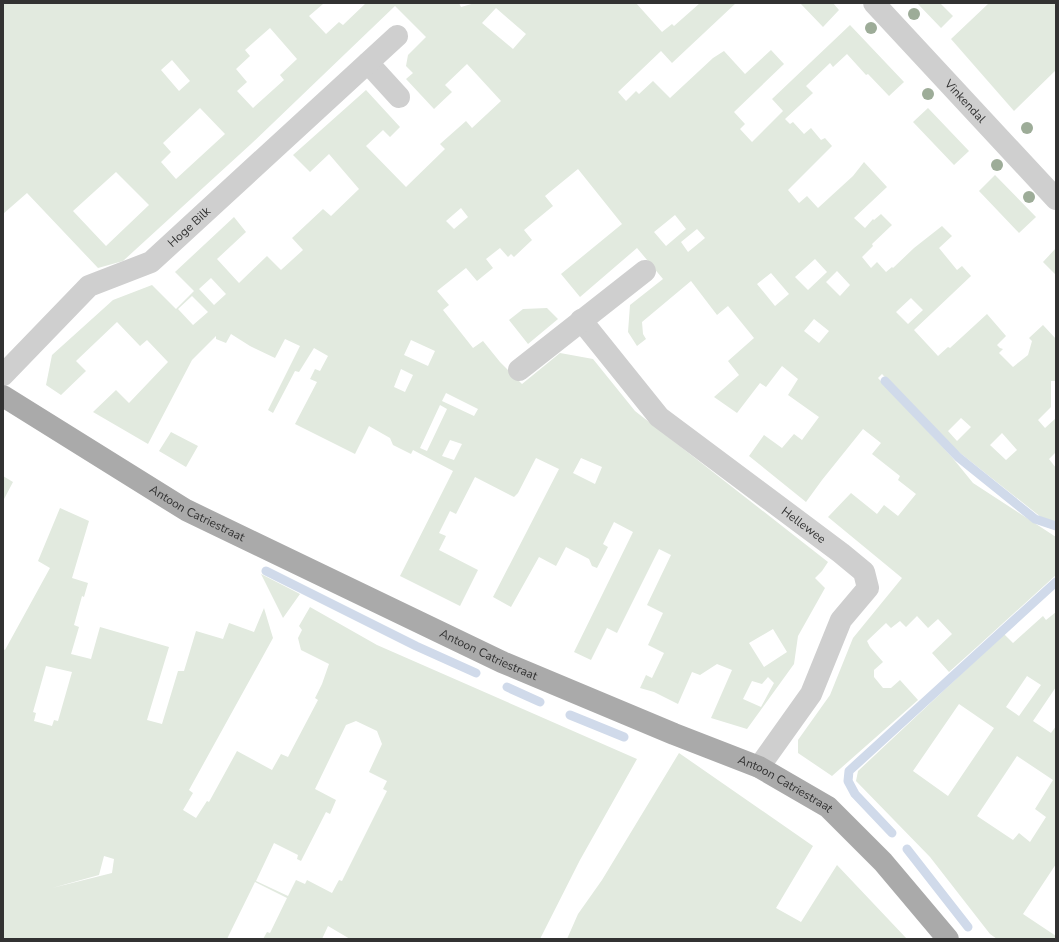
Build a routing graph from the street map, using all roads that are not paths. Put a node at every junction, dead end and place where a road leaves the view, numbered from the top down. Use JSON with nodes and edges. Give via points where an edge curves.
{"nodes":[{"id":1,"x":874,"y":3,"type":"edge"},
{"id":2,"x":397,"y":36,"type":"dead end"},
{"id":3,"x":368,"y":63,"type":"junction"},
{"id":4,"x":400,"y":97,"type":"dead end"},
{"id":5,"x":1056,"y":199,"type":"edge"},
{"id":6,"x":645,"y":271,"type":"dead end"},
{"id":7,"x":581,"y":320,"type":"junction"},
{"id":8,"x":519,"y":370,"type":"dead end"},
{"id":9,"x":3,"y":375,"type":"edge"},
{"id":10,"x":3,"y":396,"type":"edge"},
{"id":11,"x":759,"y":767,"type":"junction"},
{"id":12,"x":948,"y":939,"type":"edge"}],
"edges":[{"from":1,"to":5,"type":"street","name":"Vinkendal"},
{"from":2,"to":3,"type":"street","name":"Hoge Bilk"},
{"from":3,"to":4,"type":"street"},
{"from":3,"to":9,"type":"street","name":"Hoge Bilk","via":[[151,262],[88,286]]},
{"from":6,"to":7,"type":"street"},
{"from":7,"to":8,"type":"street"},
{"from":7,"to":11,"type":"street","name":"Hellewee","via":[[659,417],[864,572],[868,588],[841,620],[810,694]]},
{"from":10,"to":11,"type":"main road","name":"Antoon Catriestraat","via":[[186,510],[502,662]]},
{"from":11,"to":12,"type":"main road","name":"Antoon Catriestraat","via":[[828,807],[883,862]]}]}
